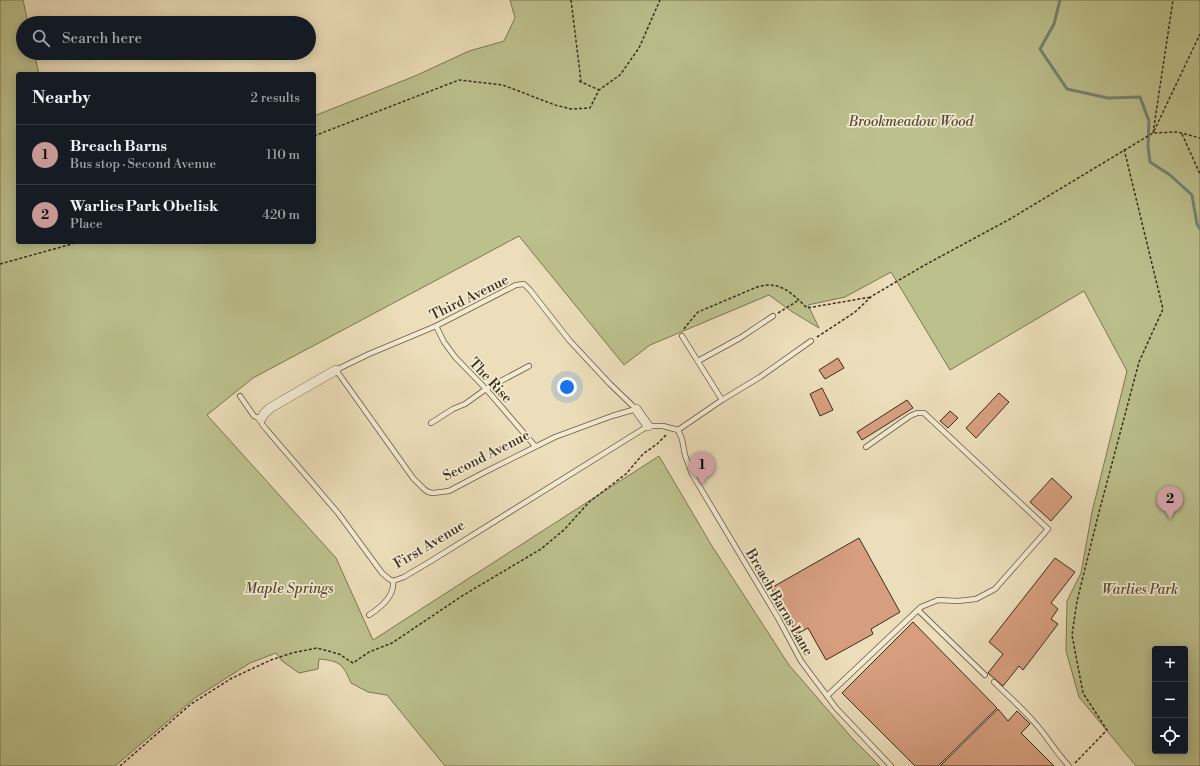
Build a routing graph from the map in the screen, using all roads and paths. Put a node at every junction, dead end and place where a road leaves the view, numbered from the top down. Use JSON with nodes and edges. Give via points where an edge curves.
{"nodes":[{"id":1,"x":571,"y":0,"type":"edge"},
{"id":2,"x":660,"y":0,"type":"edge"},
{"id":3,"x":1173,"y":0,"type":"edge"},
{"id":4,"x":1200,"y":34,"type":"edge"},
{"id":5,"x":599,"y":90,"type":"junction"},
{"id":6,"x":1153,"y":133,"type":"junction"},
{"id":7,"x":1182,"y":133,"type":"junction"},
{"id":8,"x":316,"y":135,"type":"edge"},
{"id":9,"x":1200,"y":138,"type":"edge"},
{"id":10,"x":1124,"y":149,"type":"junction"},
{"id":11,"x":1200,"y":174,"type":"edge"},
{"id":12,"x":71,"y":244,"type":"edge"},
{"id":13,"x":0,"y":264,"type":"edge"},
{"id":14,"x":872,"y":296,"type":"junction"},
{"id":15,"x":799,"y":300,"type":"junction"},
{"id":16,"x":785,"y":308,"type":"dead end"},
{"id":17,"x":774,"y":316,"type":"dead end"},
{"id":18,"x":436,"y":326,"type":"junction"},
{"id":19,"x":682,"y":336,"type":"joint"},
{"id":20,"x":810,"y":341,"type":"joint"},
{"id":21,"x":698,"y":362,"type":"junction"},
{"id":22,"x":529,"y":366,"type":"dead end"},
{"id":23,"x":336,"y":370,"type":"junction"},
{"id":24,"x":486,"y":389,"type":"junction"},
{"id":25,"x":240,"y":396,"type":"dead end"},
{"id":26,"x":722,"y":400,"type":"junction"},
{"id":27,"x":636,"y":409,"type":"junction"},
{"id":28,"x":261,"y":419,"type":"junction"},
{"id":29,"x":431,"y":423,"type":"dead end"},
{"id":30,"x":648,"y":426,"type":"junction"},
{"id":31,"x":678,"y":430,"type":"junction"},
{"id":32,"x":535,"y":446,"type":"junction"},
{"id":33,"x":866,"y":447,"type":"dead end"},
{"id":34,"x":393,"y":581,"type":"junction"},
{"id":35,"x":918,"y":610,"type":"junction"},
{"id":36,"x":369,"y":615,"type":"dead end"},
{"id":37,"x":985,"y":674,"type":"dead end"},
{"id":38,"x":994,"y":682,"type":"dead end"},
{"id":39,"x":827,"y":696,"type":"junction"},
{"id":40,"x":120,"y":766,"type":"edge"},
{"id":41,"x":891,"y":766,"type":"edge"},
{"id":42,"x":1070,"y":766,"type":"edge"}],
"edges":[{"from":1,"to":5,"type":"path","via":[[580,81]]},
{"from":2,"to":5,"type":"path","via":[[639,48],[620,75]]},
{"from":3,"to":6,"type":"path"},
{"from":4,"to":6,"type":"path"},
{"from":5,"to":8,"type":"path","via":[[590,108],[571,109],[503,85],[459,80]]},
{"from":6,"to":7,"type":"path"},
{"from":6,"to":10,"type":"path"},
{"from":7,"to":9,"type":"path"},
{"from":7,"to":11,"type":"path"},
{"from":10,"to":14,"type":"path","via":[[1010,219]]},
{"from":10,"to":42,"type":"path","via":[[1163,309],[1139,362],[1077,601],[1072,635],[1083,693],[1107,730]]},
{"from":12,"to":13,"type":"path"},
{"from":14,"to":15,"type":"path","via":[[807,308]]},
{"from":14,"to":20,"type":"path","via":[[855,312]]},
{"from":15,"to":16,"type":"path"},
{"from":15,"to":19,"type":"path","via":[[790,292],[773,284],[765,284],[698,312],[684,329]]},
{"from":17,"to":21,"type":"lane"},
{"from":18,"to":23,"type":"lane","name":"Third Avenue"},
{"from":18,"to":24,"type":"lane","name":"The Rise","via":[[455,357]]},
{"from":18,"to":27,"type":"lane","name":"Third Avenue","via":[[516,285],[524,284],[569,340]]},
{"from":19,"to":21,"type":"lane"},
{"from":20,"to":26,"type":"lane","via":[[760,377]]},
{"from":21,"to":26,"type":"lane"},
{"from":22,"to":24,"type":"lane"},
{"from":23,"to":28,"type":"street","via":[[270,408]]},
{"from":23,"to":32,"type":"lane","name":"Second Avenue","via":[[414,478],[428,492],[449,491]]},
{"from":24,"to":29,"type":"lane"},
{"from":24,"to":32,"type":"lane","name":"The Rise"},
{"from":25,"to":28,"type":"lane","name":"First Avenue","via":[[254,416]]},
{"from":26,"to":31,"type":"lane"},
{"from":27,"to":30,"type":"street"},
{"from":27,"to":32,"type":"lane","name":"Second Avenue","via":[[570,431]]},
{"from":28,"to":34,"type":"lane","name":"First Avenue","via":[[266,429],[338,513],[382,573]]},
{"from":30,"to":31,"type":"lane"},
{"from":30,"to":34,"type":"lane","name":"First Avenue","via":[[432,561]]},
{"from":31,"to":39,"type":"lane","name":"Breach Barns Lane","via":[[692,474],[801,661]]},
{"from":31,"to":40,"type":"path","via":[[668,434],[643,454],[626,474],[589,502],[565,529],[541,549],[392,642],[353,662],[339,654],[317,648],[271,660],[232,678],[192,704]]},
{"from":33,"to":35,"type":"lane","via":[[910,416],[924,413],[1048,529],[995,589],[976,599],[938,600]]},
{"from":34,"to":36,"type":"lane","via":[[391,593],[381,606]]},
{"from":35,"to":37,"type":"lane"},
{"from":35,"to":39,"type":"lane"},
{"from":38,"to":42,"type":"lane","via":[[1034,721],[1061,758]]},
{"from":39,"to":41,"type":"lane","name":"Breach Barns Lane"}]}
